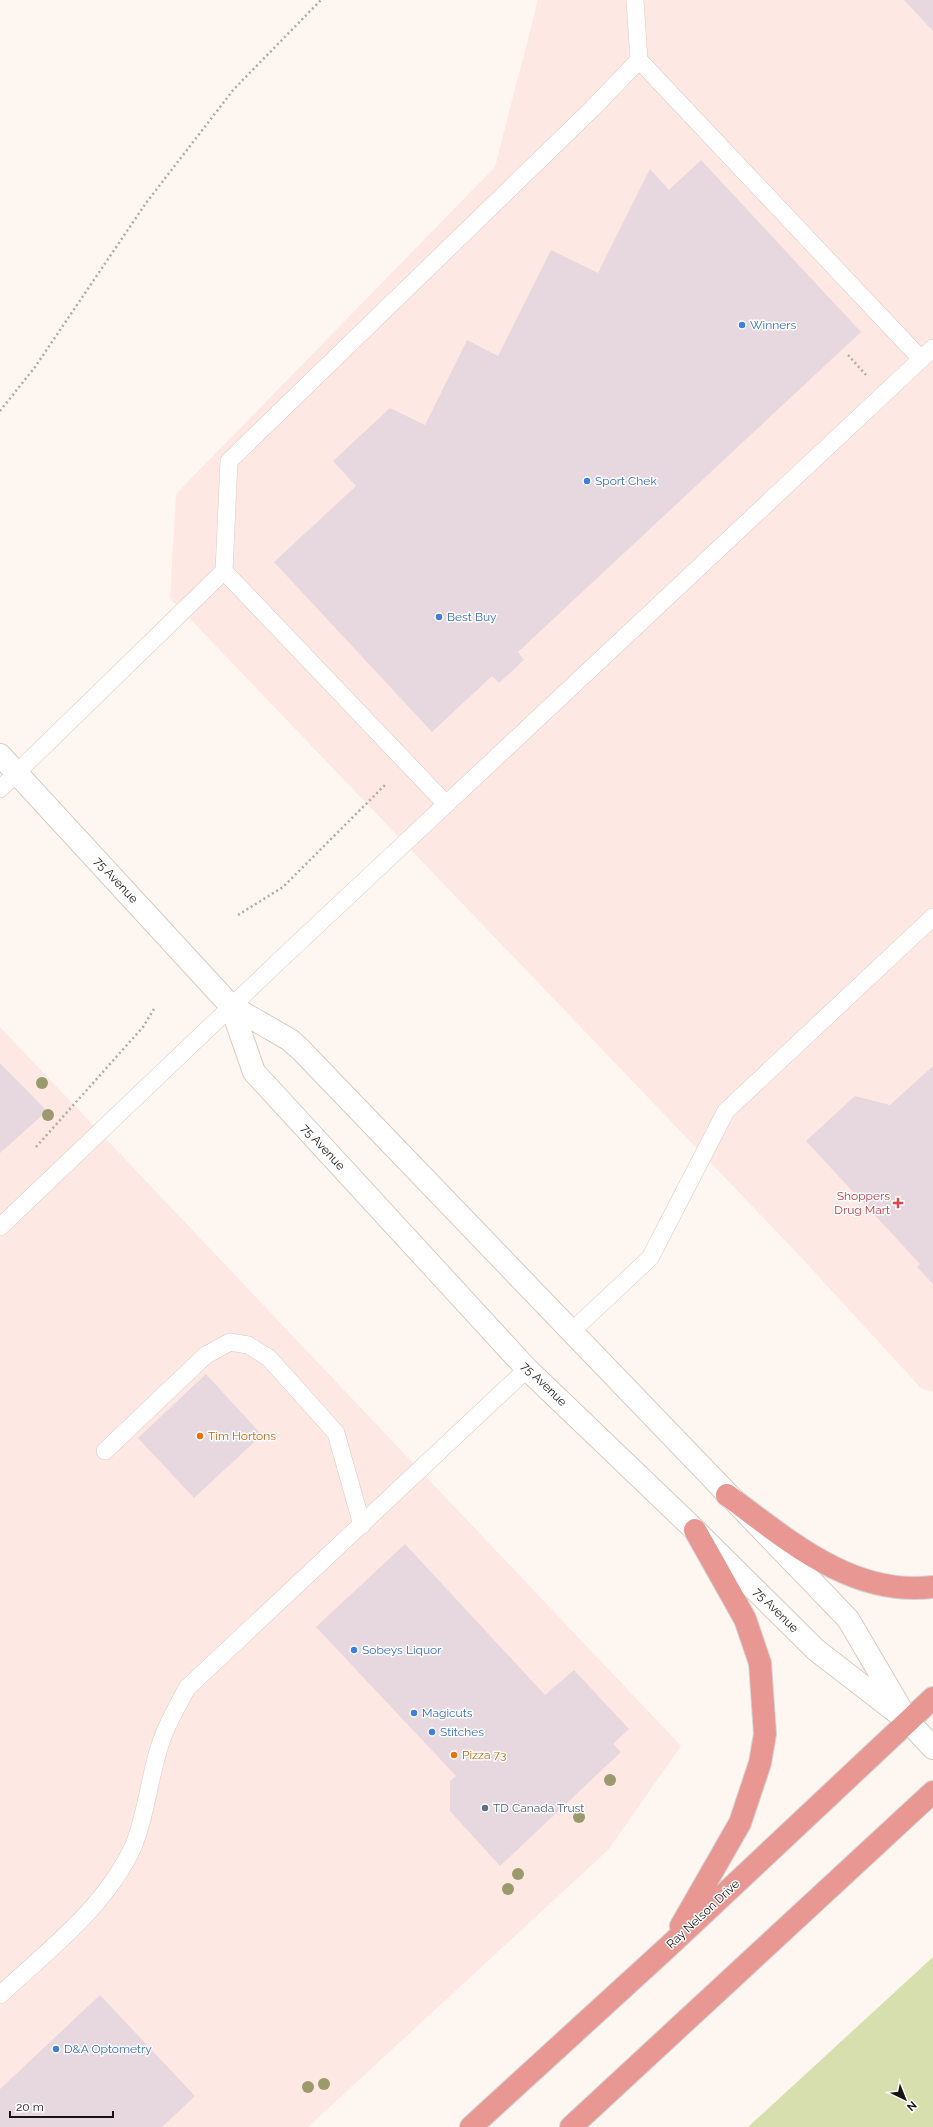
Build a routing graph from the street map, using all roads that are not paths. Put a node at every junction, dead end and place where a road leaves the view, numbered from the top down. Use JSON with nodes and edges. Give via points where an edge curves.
{"nodes":[{"id":1,"x":635,"y":0,"type":"edge"},
{"id":2,"x":639,"y":60,"type":"junction"},
{"id":3,"x":927,"y":353,"type":"edge"},
{"id":4,"x":224,"y":571,"type":"junction"},
{"id":5,"x":0,"y":755,"type":"edge"},
{"id":6,"x":17,"y":773,"type":"junction"},
{"id":7,"x":0,"y":789,"type":"edge"},
{"id":8,"x":446,"y":804,"type":"junction"},
{"id":9,"x":933,"y":917,"type":"edge"},
{"id":10,"x":232,"y":1006,"type":"junction"},
{"id":11,"x":0,"y":1227,"type":"edge"},
{"id":12,"x":572,"y":1331,"type":"junction"},
{"id":13,"x":527,"y":1369,"type":"junction"},
{"id":14,"x":106,"y":1451,"type":"dead end"},
{"id":15,"x":727,"y":1495,"type":"junction"},
{"id":16,"x":362,"y":1525,"type":"junction"},
{"id":17,"x":695,"y":1530,"type":"junction"},
{"id":18,"x":933,"y":1587,"type":"edge"},
{"id":19,"x":933,"y":1698,"type":"edge"},
{"id":20,"x":908,"y":1721,"type":"junction"},
{"id":21,"x":933,"y":1748,"type":"edge"},
{"id":22,"x":933,"y":1792,"type":"edge"},
{"id":23,"x":669,"y":1946,"type":"junction"},
{"id":24,"x":0,"y":1995,"type":"edge"},
{"id":25,"x":471,"y":2127,"type":"edge"},
{"id":26,"x":571,"y":2127,"type":"edge"}],
"edges":[{"from":1,"to":2,"type":"lane"},
{"from":2,"to":3,"type":"lane"},
{"from":2,"to":4,"type":"lane","via":[[592,109],[229,461]]},
{"from":3,"to":8,"type":"lane"},
{"from":4,"to":6,"type":"lane"},
{"from":4,"to":8,"type":"lane"},
{"from":5,"to":6,"type":"main road","name":"75 Avenue"},
{"from":6,"to":7,"type":"lane"},
{"from":6,"to":10,"type":"main road","name":"75 Avenue"},
{"from":8,"to":10,"type":"lane"},
{"from":9,"to":12,"type":"lane","via":[[726,1111],[650,1258]]},
{"from":10,"to":11,"type":"lane"},
{"from":10,"to":12,"type":"main road","name":"75 Avenue","via":[[290,1040],[301,1050]]},
{"from":10,"to":13,"type":"main road","name":"75 Avenue","via":[[254,1072]]},
{"from":12,"to":15,"type":"main road","name":"75 Avenue"},
{"from":13,"to":16,"type":"lane"},
{"from":13,"to":17,"type":"main road","name":"75 Avenue"},
{"from":14,"to":16,"type":"lane","via":[[206,1356],[230,1342],[248,1345],[268,1358],[336,1433]]},
{"from":15,"to":18,"type":"highway","via":[[808,1554],[859,1580],[916,1589]]},
{"from":15,"to":20,"type":"main road","name":"75 Avenue","via":[[848,1619]]},
{"from":16,"to":24,"type":"lane","via":[[187,1688],[168,1723],[140,1828],[121,1871],[98,1902]]},
{"from":17,"to":20,"type":"main road","name":"75 Avenue","via":[[816,1650]]},
{"from":17,"to":23,"type":"highway","via":[[748,1626],[760,1663],[765,1734],[760,1763],[740,1823]]},
{"from":19,"to":20,"type":"highway","name":"Ray Nelson Drive"},
{"from":20,"to":21,"type":"main road","name":"75 Avenue"},
{"from":20,"to":23,"type":"highway","name":"Ray Nelson Drive"},
{"from":22,"to":26,"type":"highway"},
{"from":23,"to":25,"type":"highway","name":"Ray Nelson Drive"}]}
